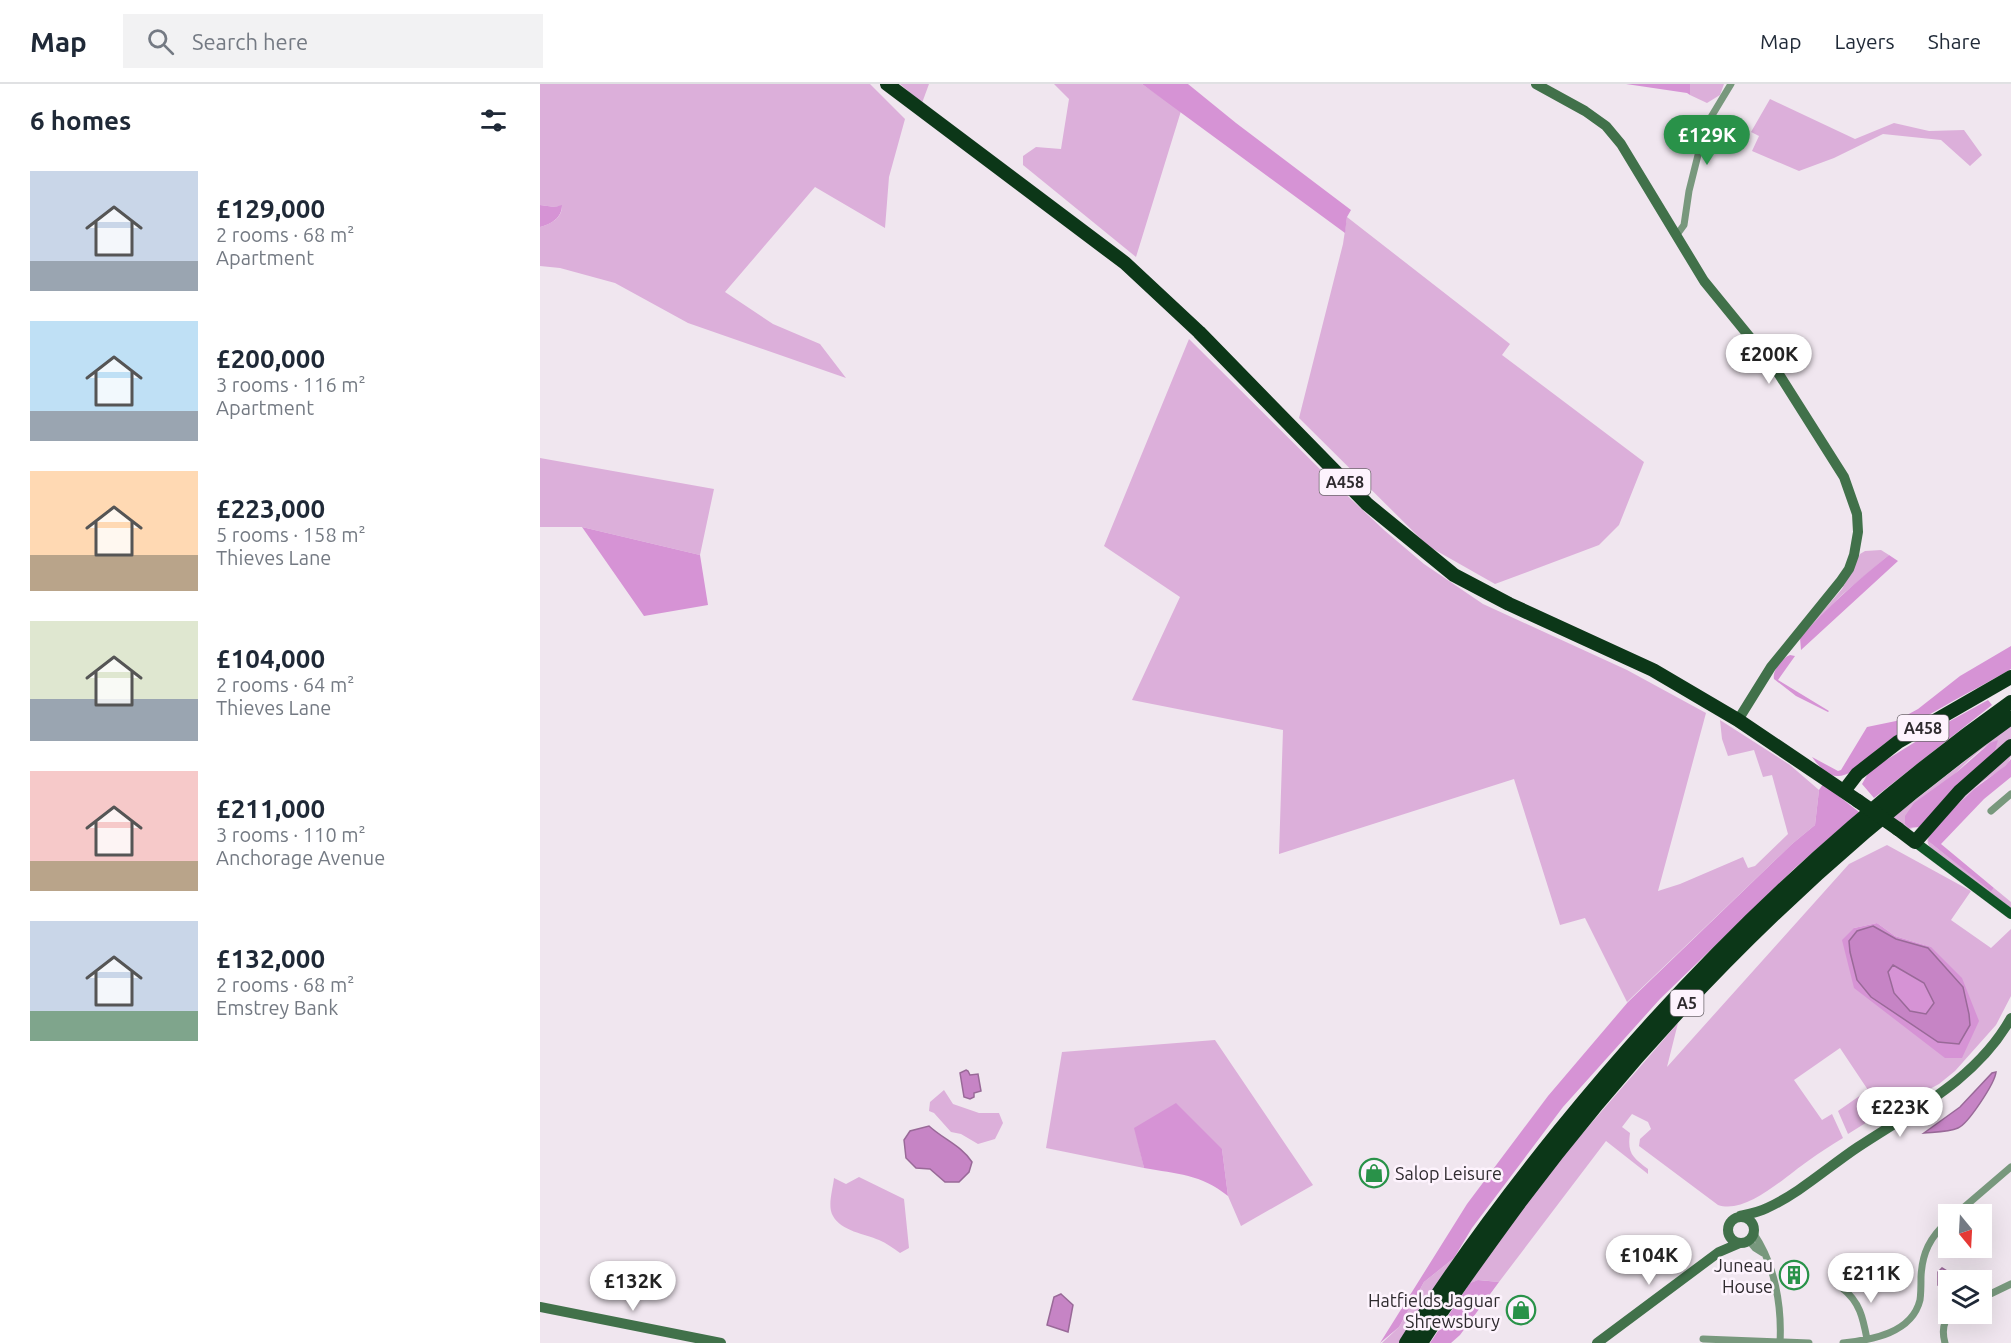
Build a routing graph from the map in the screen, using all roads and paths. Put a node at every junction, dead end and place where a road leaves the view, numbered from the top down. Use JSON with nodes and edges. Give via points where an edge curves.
{"nodes":[{"id":1,"x":887,"y":84,"type":"edge"},
{"id":2,"x":1536,"y":84,"type":"edge"},
{"id":3,"x":1731,"y":84,"type":"edge"},
{"id":4,"x":1676,"y":236,"type":"junction"},
{"id":5,"x":2011,"y":677,"type":"edge"},
{"id":6,"x":2011,"y":702,"type":"edge"},
{"id":7,"x":2011,"y":718,"type":"edge"},
{"id":8,"x":1738,"y":720,"type":"junction"},
{"id":9,"x":2011,"y":747,"type":"edge"},
{"id":10,"x":1844,"y":791,"type":"junction"},
{"id":11,"x":2011,"y":794,"type":"edge"},
{"id":12,"x":1991,"y":811,"type":"dead end"},
{"id":13,"x":1915,"y":842,"type":"junction"},
{"id":14,"x":2011,"y":914,"type":"edge"},
{"id":15,"x":2011,"y":1018,"type":"edge"},
{"id":16,"x":2011,"y":1167,"type":"edge"},
{"id":17,"x":1968,"y":1204,"type":"edge"},
{"id":18,"x":1766,"y":1208,"type":"junction"},
{"id":19,"x":1740,"y":1216,"type":"junction"},
{"id":20,"x":1938,"y":1231,"type":"edge"},
{"id":21,"x":1728,"y":1233,"type":"junction"},
{"id":22,"x":1749,"y":1236,"type":"junction"},
{"id":23,"x":1719,"y":1252,"type":"junction"},
{"id":24,"x":2011,"y":1284,"type":"edge"},
{"id":25,"x":1842,"y":1288,"type":"dead end"},
{"id":26,"x":1992,"y":1293,"type":"edge"},
{"id":27,"x":540,"y":1307,"type":"edge"},
{"id":28,"x":1944,"y":1324,"type":"edge"},
{"id":29,"x":1703,"y":1339,"type":"dead end"},
{"id":30,"x":1867,"y":1339,"type":"junction"},
{"id":31,"x":1780,"y":1342,"type":"edge"},
{"id":32,"x":1948,"y":1342,"type":"edge"},
{"id":33,"x":721,"y":1343,"type":"edge"},
{"id":34,"x":1406,"y":1343,"type":"edge"},
{"id":35,"x":1421,"y":1343,"type":"edge"},
{"id":36,"x":1598,"y":1343,"type":"edge"},
{"id":37,"x":1809,"y":1343,"type":"edge"},
{"id":38,"x":1844,"y":1343,"type":"edge"}],
"edges":[{"from":1,"to":8,"type":"highway","number":"A458","via":[[1125,263],[1199,332],[1367,504],[1454,575],[1653,670]]},
{"from":2,"to":4,"type":"main road","via":[[1606,126]]},
{"from":3,"to":4,"type":"street","via":[[1705,127],[1684,225]]},
{"from":4,"to":8,"type":"main road","via":[[1704,281],[1775,368],[1844,477],[1857,514],[1857,540],[1849,569],[1771,667]]},
{"from":5,"to":10,"type":"highway","number":"A458","via":[[1898,742],[1857,774]]},
{"from":6,"to":34,"type":"highway","number":"A5","via":[[1965,735],[1822,854],[1764,906],[1656,1017],[1527,1170]]},
{"from":7,"to":35,"type":"highway","number":"A5","via":[[1872,826],[1706,982],[1601,1098],[1484,1251]]},
{"from":8,"to":10,"type":"highway","number":"A458"},
{"from":9,"to":13,"type":"highway","via":[[1960,791]]},
{"from":10,"to":13,"type":"highway","number":"A458","bridge":true},
{"from":11,"to":12,"type":"street"},
{"from":13,"to":14,"type":"main road","number":"A458"},
{"from":15,"to":18,"type":"main road","via":[[1986,1052],[1940,1095]]},
{"from":16,"to":17,"type":"street"},
{"from":18,"to":19,"type":"main road"},
{"from":18,"to":22,"type":"main road"},
{"from":19,"to":21,"type":"main road","via":[[1730,1222]]},
{"from":19,"to":22,"type":"main road","via":[[1746,1217]]},
{"from":20,"to":30,"type":"street","via":[[1925,1250],[1920,1301],[1910,1319],[1894,1331]]},
{"from":21,"to":22,"type":"main road","via":[[1732,1240]]},
{"from":21,"to":23,"type":"main road"},
{"from":22,"to":23,"type":"main road"},
{"from":22,"to":31,"type":"street","via":[[1760,1244],[1779,1299]]},
{"from":23,"to":36,"type":"main road"},
{"from":24,"to":26,"type":"street"},
{"from":25,"to":30,"type":"street","via":[[1859,1307]]},
{"from":27,"to":33,"type":"main road"},
{"from":28,"to":32,"type":"street","via":[[1942,1331]]},
{"from":29,"to":31,"type":"street"},
{"from":30,"to":38,"type":"street"},
{"from":31,"to":37,"type":"street"}]}
